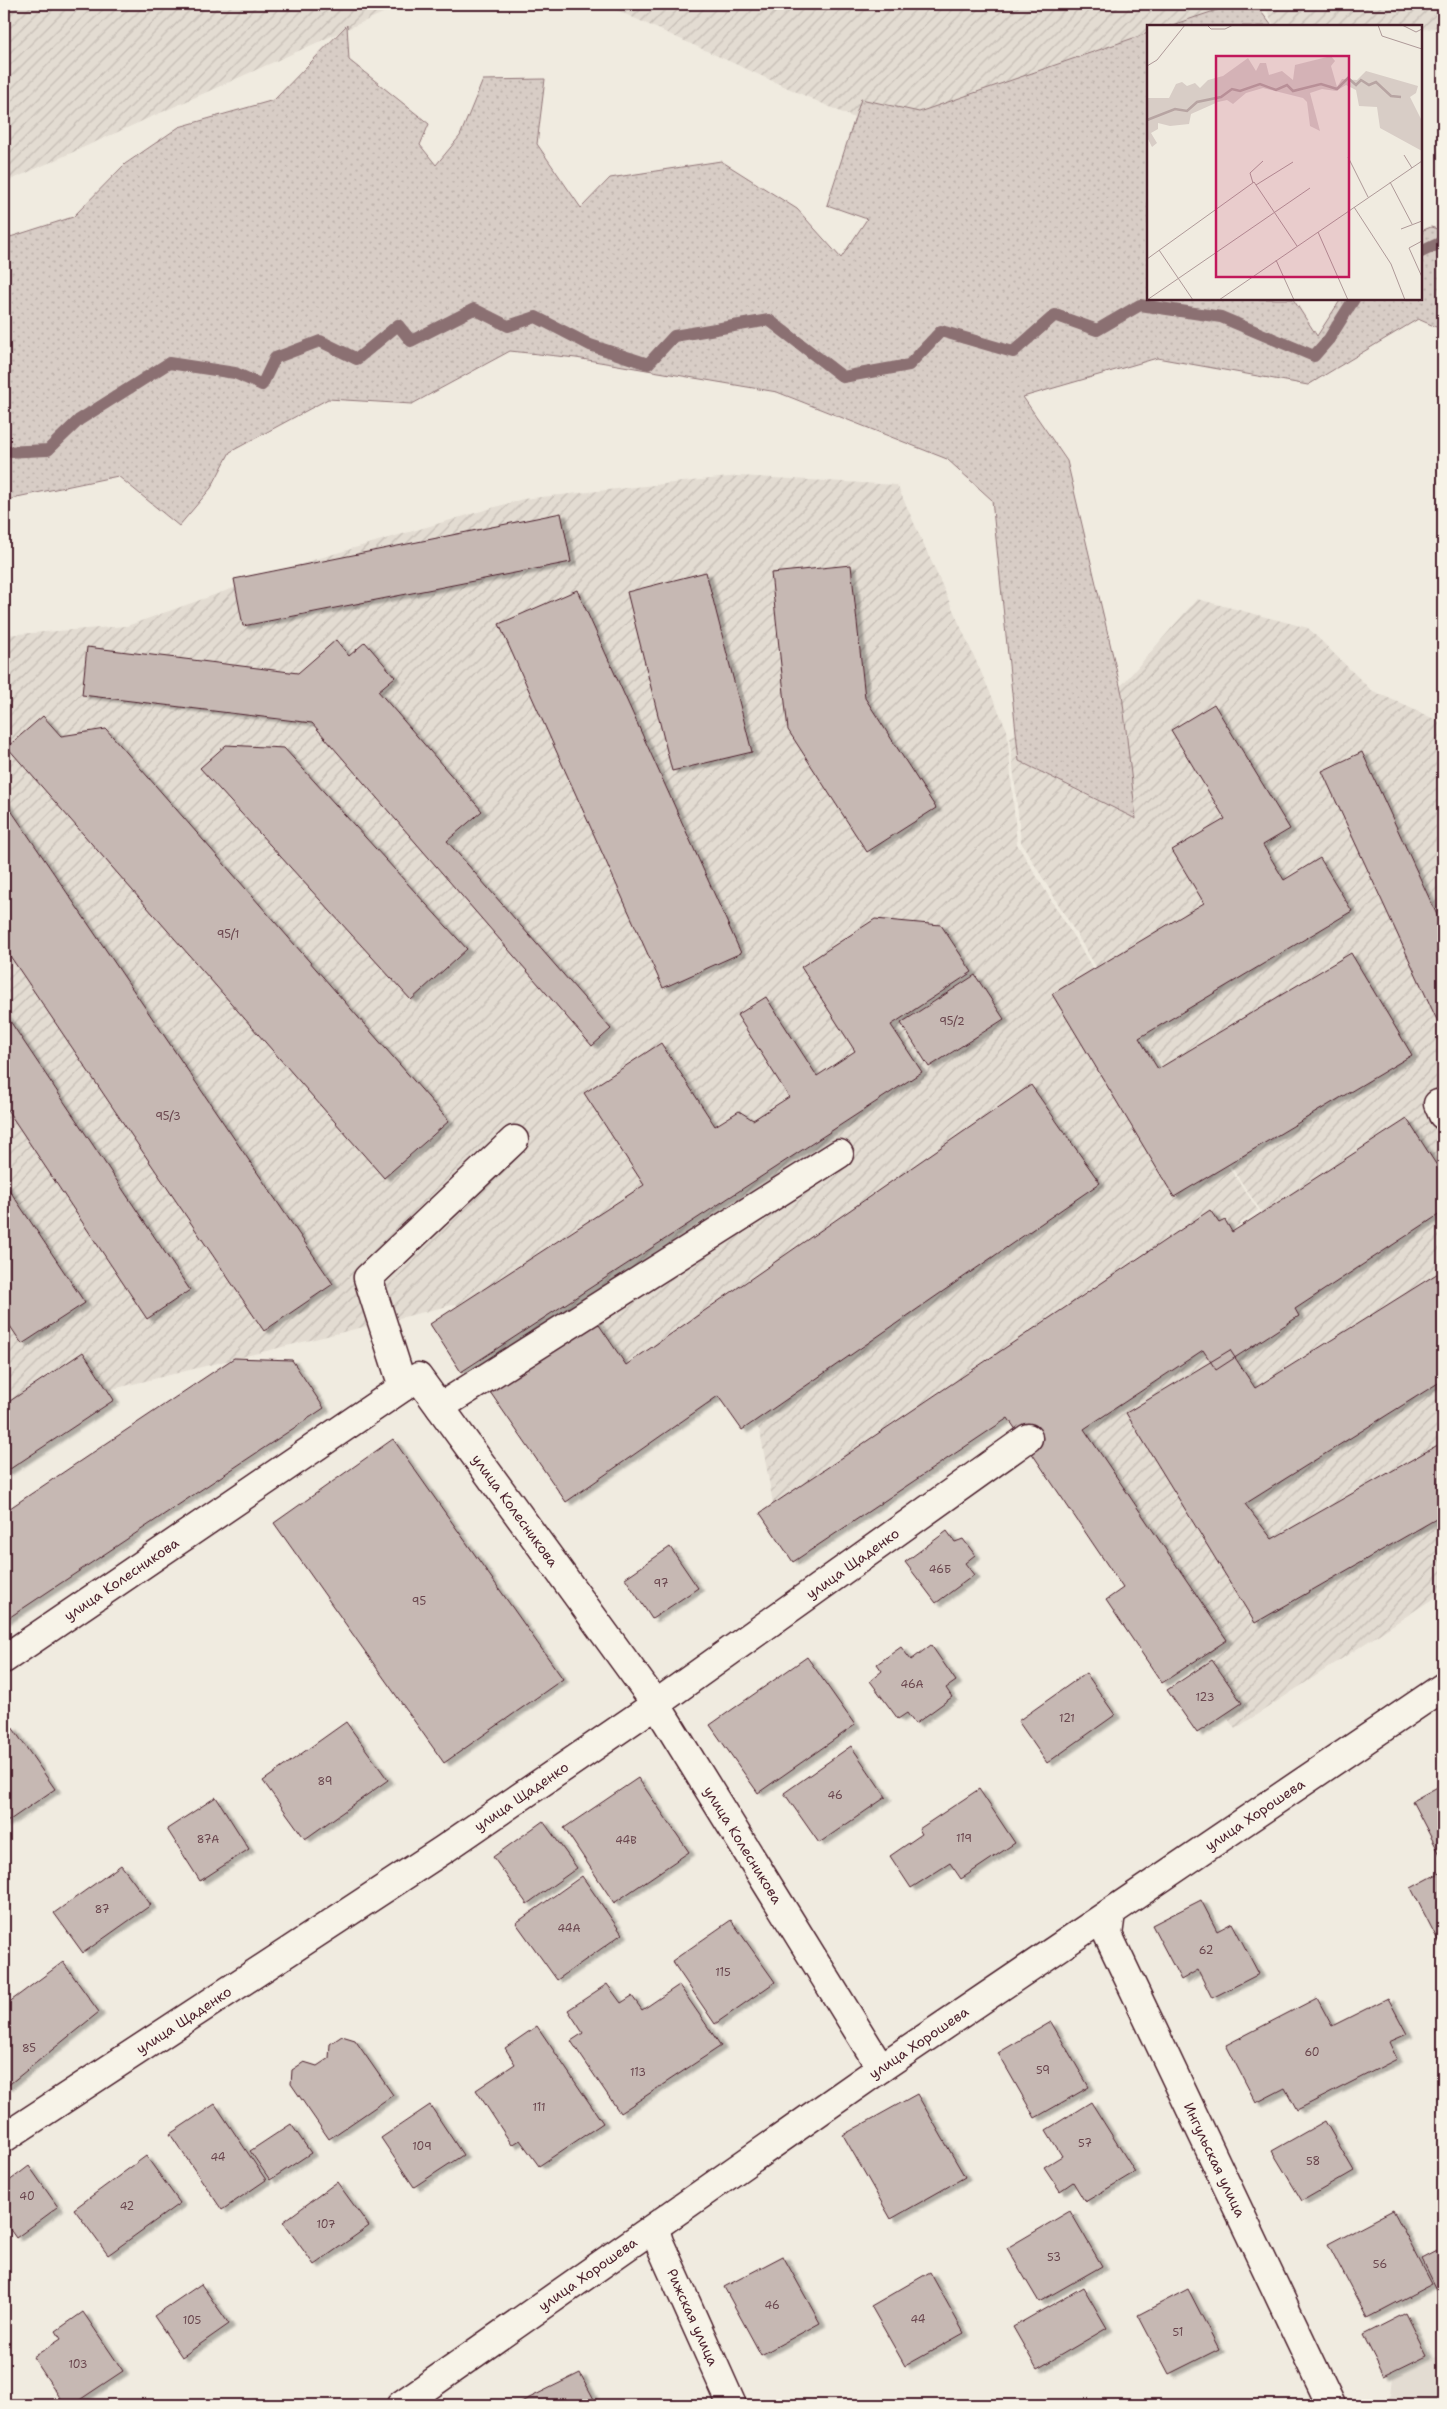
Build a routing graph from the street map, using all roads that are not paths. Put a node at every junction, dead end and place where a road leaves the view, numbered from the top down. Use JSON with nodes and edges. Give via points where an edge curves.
{"nodes":[{"id":1,"x":514,"y":1140,"type":"dead end"},
{"id":2,"x":839,"y":1154,"type":"dead end"},
{"id":3,"x":404,"y":1387,"type":"junction"},
{"id":4,"x":440,"y":1407,"type":"junction"},
{"id":5,"x":1028,"y":1438,"type":"dead end"},
{"id":6,"x":4,"y":1659,"type":"edge"},
{"id":7,"x":1443,"y":1687,"type":"edge"},
{"id":8,"x":656,"y":1704,"type":"junction"},
{"id":9,"x":1111,"y":1914,"type":"junction"},
{"id":10,"x":881,"y":2068,"type":"junction"},
{"id":11,"x":4,"y":2138,"type":"edge"},
{"id":12,"x":655,"y":2229,"type":"junction"},
{"id":13,"x":401,"y":2405,"type":"edge"},
{"id":14,"x":732,"y":2405,"type":"edge"},
{"id":15,"x":1331,"y":2405,"type":"edge"}],
"edges":[{"from":1,"to":3,"type":"street","via":[[368,1278]]},
{"from":2,"to":4,"type":"street"},
{"from":3,"to":4,"type":"street","name":"улица Колесникова","via":[[418,1377]]},
{"from":3,"to":6,"type":"street","name":"улица Колесникова"},
{"from":4,"to":8,"type":"street","name":"улица Колесникова"},
{"from":5,"to":8,"type":"street","name":"улица Щаденко"},
{"from":7,"to":9,"type":"street","name":"улица Хорошева"},
{"from":8,"to":10,"type":"street","name":"улица Колесникова"},
{"from":8,"to":11,"type":"street","name":"улица Щаденко","via":[[434,1856]]},
{"from":9,"to":10,"type":"street","name":"улица Хорошева"},
{"from":9,"to":15,"type":"street","name":"Ингульская улица","via":[[1108,1936]]},
{"from":10,"to":12,"type":"street","name":"улица Хорошева"},
{"from":12,"to":13,"type":"street","name":"улица Хорошева"},
{"from":12,"to":14,"type":"street","name":"Рижская улица"}]}
